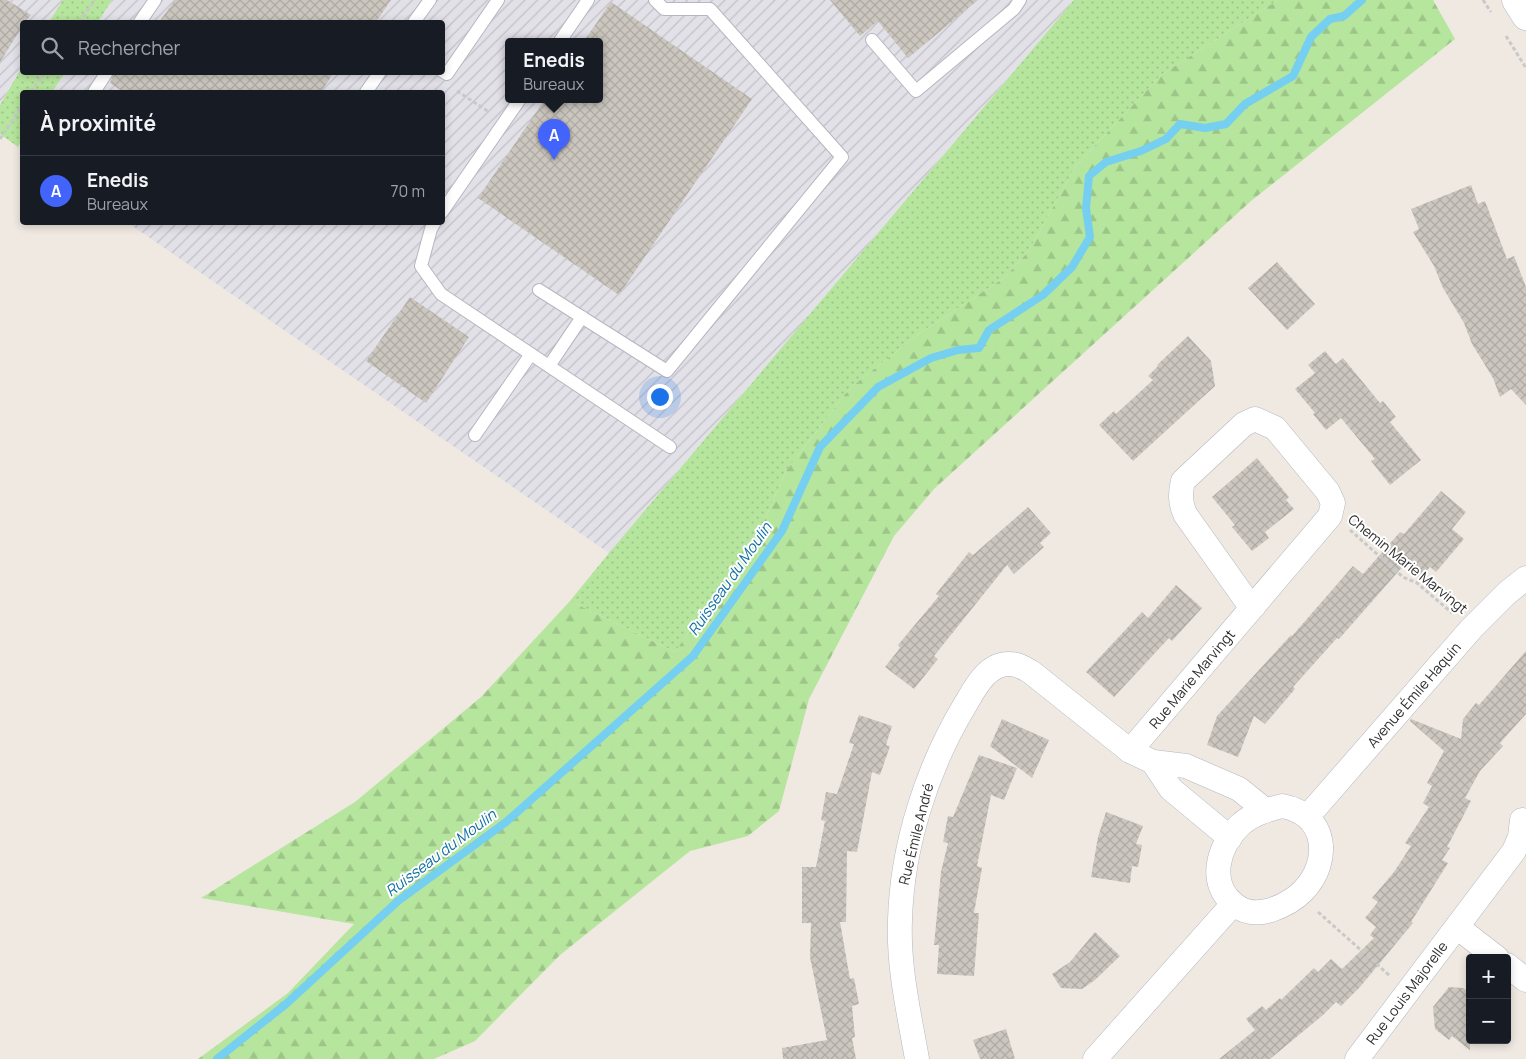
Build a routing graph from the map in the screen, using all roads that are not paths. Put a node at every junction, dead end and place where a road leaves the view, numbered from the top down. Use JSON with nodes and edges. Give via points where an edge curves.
{"nodes":[{"id":1,"x":155,"y":0,"type":"edge"},
{"id":2,"x":430,"y":0,"type":"edge"},
{"id":3,"x":498,"y":0,"type":"edge"},
{"id":4,"x":588,"y":0,"type":"edge"},
{"id":5,"x":655,"y":0,"type":"edge"},
{"id":6,"x":1020,"y":0,"type":"edge"},
{"id":7,"x":1516,"y":0,"type":"edge"},
{"id":8,"x":1526,"y":16,"type":"edge"},
{"id":9,"x":141,"y":20,"type":"edge"},
{"id":10,"x":415,"y":20,"type":"edge"},
{"id":11,"x":562,"y":38,"type":"edge"},
{"id":12,"x":872,"y":40,"type":"dead end"},
{"id":13,"x":445,"y":73,"type":"edge"},
{"id":14,"x":105,"y":75,"type":"edge"},
{"id":15,"x":378,"y":75,"type":"edge"},
{"id":16,"x":95,"y":90,"type":"edge"},
{"id":17,"x":367,"y":90,"type":"edge"},
{"id":18,"x":517,"y":103,"type":"edge"},
{"id":19,"x":445,"y":208,"type":"edge"},
{"id":20,"x":433,"y":225,"type":"edge"},
{"id":21,"x":539,"y":290,"type":"dead end"},
{"id":22,"x":582,"y":317,"type":"junction"},
{"id":23,"x":531,"y":354,"type":"junction"},
{"id":24,"x":550,"y":366,"type":"junction"},
{"id":25,"x":475,"y":435,"type":"dead end"},
{"id":26,"x":670,"y":447,"type":"dead end"},
{"id":27,"x":1526,"y":578,"type":"edge"},
{"id":28,"x":1254,"y":606,"type":"junction"},
{"id":29,"x":1130,"y":751,"type":"junction"},
{"id":30,"x":1153,"y":762,"type":"junction"},
{"id":31,"x":1265,"y":810,"type":"junction"},
{"id":32,"x":1308,"y":816,"type":"junction"},
{"id":33,"x":1522,"y":820,"type":"dead end"},
{"id":34,"x":1230,"y":838,"type":"junction"},
{"id":35,"x":1233,"y":904,"type":"junction"},
{"id":36,"x":1457,"y":927,"type":"junction"},
{"id":37,"x":1492,"y":954,"type":"edge"},
{"id":38,"x":1511,"y":968,"type":"edge"},
{"id":39,"x":1526,"y":980,"type":"edge"},
{"id":40,"x":917,"y":1059,"type":"edge"},
{"id":41,"x":1095,"y":1059,"type":"edge"},
{"id":42,"x":1357,"y":1059,"type":"edge"}],
"edges":[{"from":1,"to":9,"type":"lane"},
{"from":2,"to":10,"type":"lane"},
{"from":3,"to":13,"type":"lane"},
{"from":4,"to":11,"type":"lane"},
{"from":5,"to":22,"type":"lane","via":[[664,9],[710,9],[842,157],[667,371]]},
{"from":6,"to":12,"type":"lane","via":[[1014,9],[916,91]]},
{"from":7,"to":8,"type":"main road"},
{"from":14,"to":16,"type":"lane"},
{"from":15,"to":17,"type":"lane"},
{"from":18,"to":19,"type":"lane"},
{"from":20,"to":23,"type":"lane","via":[[421,266],[441,294]]},
{"from":21,"to":22,"type":"lane"},
{"from":22,"to":24,"type":"lane"},
{"from":23,"to":24,"type":"lane"},
{"from":23,"to":25,"type":"lane"},
{"from":24,"to":26,"type":"lane"},
{"from":27,"to":32,"type":"street","name":"Avenue Émile Haquin","via":[[1507,592],[1471,629]]},
{"from":28,"to":28,"type":"street","name":"Rue Marie Marvingt","via":[[1330,516],[1332,503],[1328,492],[1275,428],[1255,419],[1244,424],[1183,482],[1180,491],[1185,514],[1246,600]]},
{"from":28,"to":29,"type":"street","name":"Rue Marie Marvingt"},
{"from":29,"to":30,"type":"street","name":"Rue Émile André"},
{"from":29,"to":40,"type":"street","name":"Rue Émile André","via":[[1020,665],[998,667],[980,680],[930,776],[902,886],[901,960]]},
{"from":30,"to":31,"type":"street","name":"Rue Émile André","via":[[1186,766],[1239,789]]},
{"from":30,"to":34,"type":"street","via":[[1171,789]]},
{"from":31,"to":32,"type":"street","via":[[1282,806]]},
{"from":31,"to":34,"type":"street","via":[[1241,824]]},
{"from":32,"to":35,"type":"street","via":[[1318,828],[1320,850],[1317,870],[1304,890],[1288,903],[1267,911],[1248,912]]},
{"from":33,"to":36,"type":"street","name":"Rue Louis Majorelle","via":[[1514,851]]},
{"from":34,"to":35,"type":"street","via":[[1218,867],[1219,886]]},
{"from":35,"to":41,"type":"street"},
{"from":36,"to":37,"type":"street","name":"Rue Louis Majorelle"},
{"from":36,"to":42,"type":"street","name":"Rue Louis Majorelle"},
{"from":38,"to":39,"type":"street"}]}
